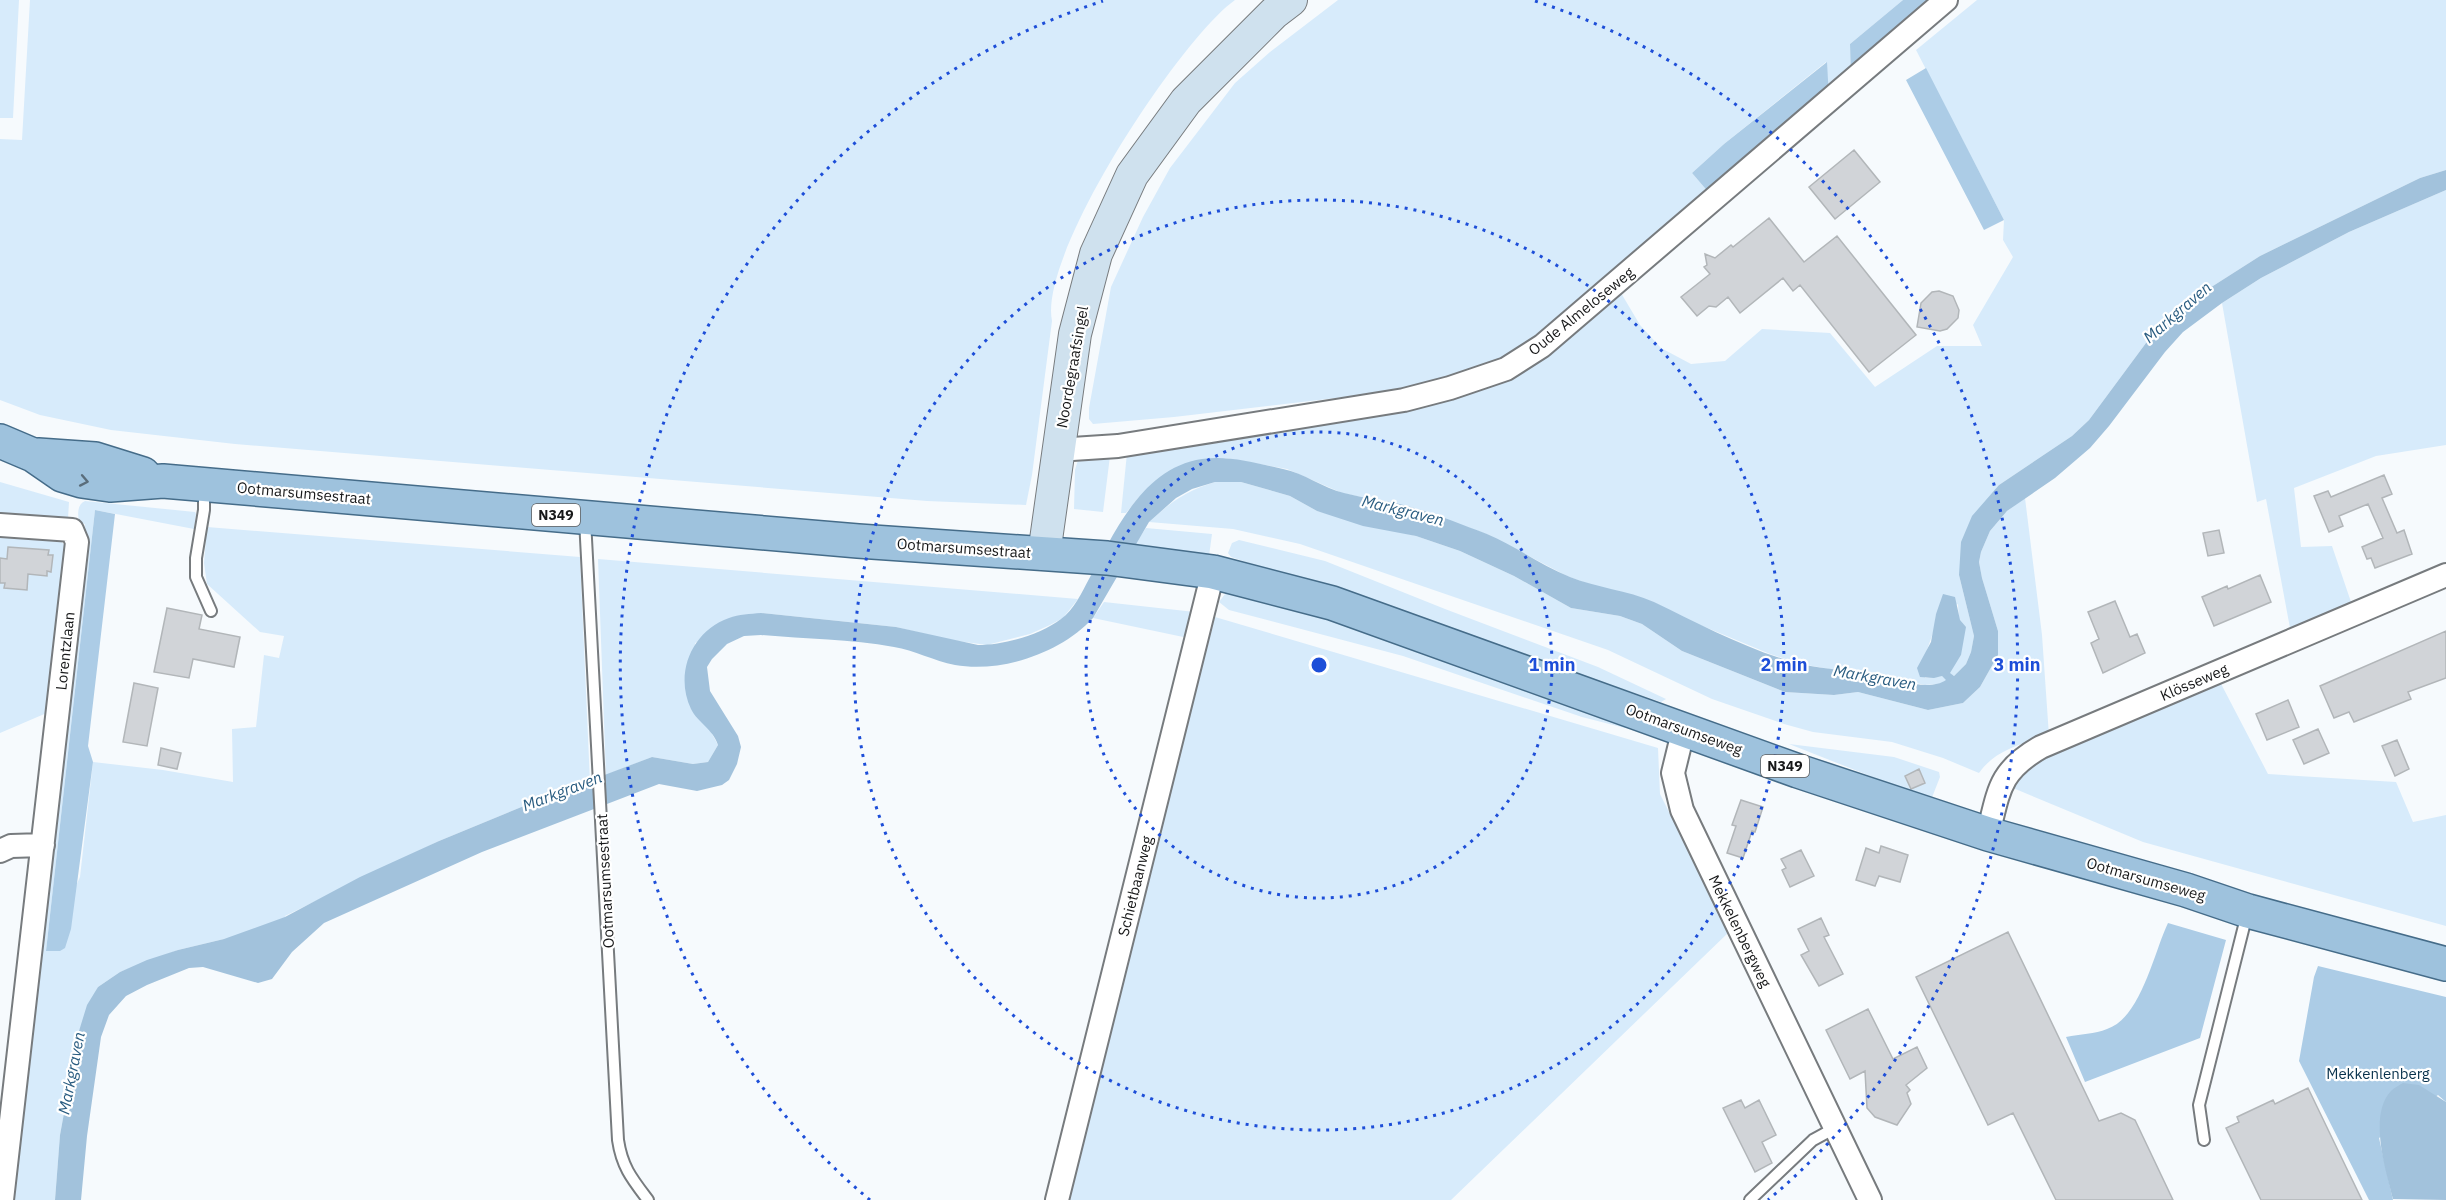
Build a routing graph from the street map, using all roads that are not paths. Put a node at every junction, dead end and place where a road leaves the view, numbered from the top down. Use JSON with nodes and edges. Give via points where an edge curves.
{"nodes":[{"id":1,"x":1291,"y":0,"type":"edge"},
{"id":2,"x":1946,"y":0,"type":"edge"},
{"id":3,"x":0,"y":441,"type":"edge"},
{"id":4,"x":1057,"y":450,"type":"junction"},
{"id":5,"x":204,"y":484,"type":"junction"},
{"id":6,"x":584,"y":517,"type":"junction"},
{"id":7,"x":0,"y":525,"type":"edge"},
{"id":8,"x":1044,"y":554,"type":"junction"},
{"id":9,"x":1128,"y":561,"type":"joint"},
{"id":10,"x":1213,"y":572,"type":"junction"},
{"id":11,"x":2446,"y":575,"type":"edge"},
{"id":12,"x":211,"y":611,"type":"dead end"},
{"id":13,"x":1684,"y":728,"type":"junction"},
{"id":14,"x":1988,"y":834,"type":"junction"},
{"id":15,"x":43,"y":845,"type":"junction"},
{"id":16,"x":0,"y":851,"type":"edge"},
{"id":17,"x":2248,"y":911,"type":"junction"},
{"id":18,"x":2446,"y":964,"type":"edge"},
{"id":19,"x":1835,"y":1128,"type":"junction"},
{"id":20,"x":2204,"y":1140,"type":"dead end"},
{"id":21,"x":2,"y":1200,"type":"edge"},
{"id":22,"x":648,"y":1200,"type":"edge"},
{"id":23,"x":1057,"y":1200,"type":"edge"},
{"id":24,"x":1750,"y":1200,"type":"edge"},
{"id":25,"x":1870,"y":1200,"type":"edge"}],
"edges":[{"from":1,"to":4,"type":"main road","name":"Noordegraafsingel","via":[[1186,101],[1132,175],[1096,254],[1075,334]]},
{"from":2,"to":4,"type":"street","name":"Oude Almeloseweg","via":[[1542,346],[1506,369],[1404,400],[1118,446]]},
{"from":3,"to":5,"type":"main road","name":"Ootmarsumsestraat","number":"N349","via":[[33,455],[62,475],[82,481],[110,485],[163,481]]},
{"from":4,"to":8,"type":"main road","name":"Noordegraafsingel"},
{"from":5,"to":6,"type":"main road","name":"Ootmarsumsestraat","number":"N349"},
{"from":5,"to":12,"type":"lane","via":[[196,577]]},
{"from":6,"to":8,"type":"main road","name":"Ootmarsumsestraat","number":"N349"},
{"from":6,"to":22,"type":"lane","name":"Ootmarsumsestraat","via":[[618,1140],[628,1174]]},
{"from":7,"to":15,"type":"street","name":"Lorentzlaan","via":[[72,530],[77,542]]},
{"from":8,"to":9,"type":"main road","name":"Ootmarsumsestraat","number":"N349"},
{"from":9,"to":10,"type":"main road","name":"Ootmarsumseweg","number":"N349"},
{"from":10,"to":13,"type":"main road","name":"Ootmarsumseweg","number":"N349","via":[[1332,603]]},
{"from":10,"to":23,"type":"street","name":"Schietbaanweg"},
{"from":11,"to":14,"type":"street","name":"Klösseweg","via":[[2041,747],[2022,758],[2003,779]]},
{"from":13,"to":14,"type":"main road","name":"Ootmarsumseweg","number":"N349","via":[[1798,771]]},
{"from":13,"to":19,"type":"street","name":"Mekkelenbergweg","via":[[1673,773],[1682,810]]},
{"from":14,"to":17,"type":"main road","name":"Ootmarsumseweg","number":"N349"},
{"from":15,"to":16,"type":"street","via":[[11,846]]},
{"from":15,"to":21,"type":"street","name":"Lorentzlaan"},
{"from":17,"to":18,"type":"main road","name":"Ootmarsumseweg","number":"N349"},
{"from":17,"to":20,"type":"lane","via":[[2199,1105]]},
{"from":19,"to":24,"type":"lane","via":[[1813,1140]]},
{"from":19,"to":25,"type":"street","name":"Mekkelenbergweg"}]}
